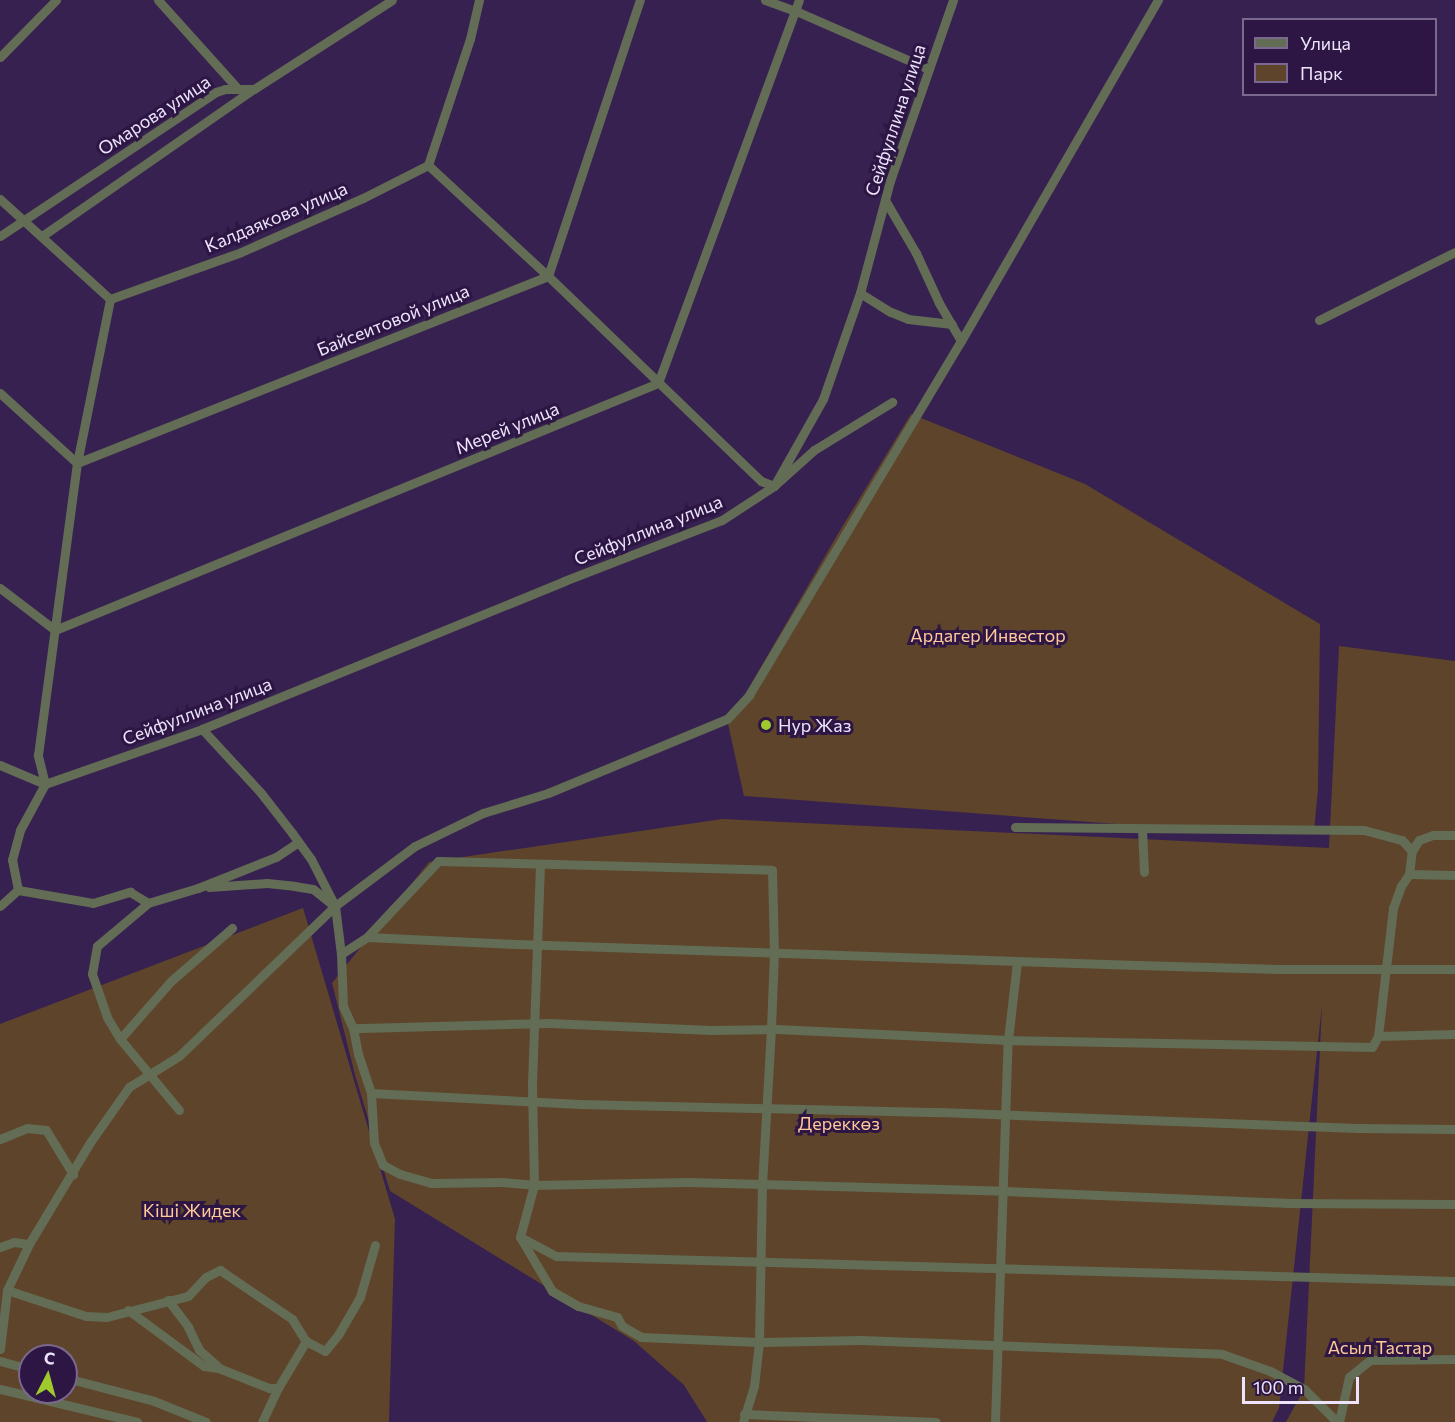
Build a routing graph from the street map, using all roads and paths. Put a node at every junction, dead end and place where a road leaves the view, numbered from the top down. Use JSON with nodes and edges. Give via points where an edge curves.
{"nodes":[{"id":1,"x":56,"y":0,"type":"edge"},
{"id":2,"x":158,"y":0,"type":"edge"},
{"id":3,"x":392,"y":0,"type":"edge"},
{"id":4,"x":479,"y":0,"type":"edge"},
{"id":5,"x":640,"y":0,"type":"edge"},
{"id":6,"x":765,"y":0,"type":"edge"},
{"id":7,"x":799,"y":0,"type":"edge"},
{"id":8,"x":953,"y":0,"type":"edge"},
{"id":9,"x":1158,"y":0,"type":"edge"},
{"id":10,"x":796,"y":10,"type":"junction"},
{"id":11,"x":0,"y":57,"type":"edge"},
{"id":12,"x":929,"y":69,"type":"junction"},
{"id":13,"x":237,"y":89,"type":"junction"},
{"id":14,"x":254,"y":89,"type":"junction"},
{"id":15,"x":428,"y":165,"type":"junction"},
{"id":16,"x":0,"y":199,"type":"edge"},
{"id":17,"x":885,"y":200,"type":"junction"},
{"id":18,"x":23,"y":221,"type":"junction"},
{"id":19,"x":42,"y":236,"type":"junction"},
{"id":20,"x":0,"y":237,"type":"edge"},
{"id":21,"x":1455,"y":252,"type":"edge"},
{"id":22,"x":548,"y":276,"type":"junction"},
{"id":23,"x":860,"y":293,"type":"junction"},
{"id":24,"x":110,"y":299,"type":"junction"},
{"id":25,"x":1319,"y":320,"type":"dead end"},
{"id":26,"x":952,"y":324,"type":"junction"},
{"id":27,"x":961,"y":340,"type":"junction"},
{"id":28,"x":658,"y":383,"type":"junction"},
{"id":29,"x":0,"y":393,"type":"edge"},
{"id":30,"x":892,"y":402,"type":"dead end"},
{"id":31,"x":77,"y":463,"type":"junction"},
{"id":32,"x":774,"y":486,"type":"junction"},
{"id":33,"x":0,"y":588,"type":"edge"},
{"id":34,"x":55,"y":630,"type":"junction"},
{"id":35,"x":202,"y":729,"type":"junction"},
{"id":36,"x":0,"y":765,"type":"edge"},
{"id":37,"x":45,"y":784,"type":"junction"},
{"id":38,"x":1015,"y":827,"type":"dead end"},
{"id":39,"x":1142,"y":828,"type":"junction"},
{"id":40,"x":1455,"y":835,"type":"edge"},
{"id":41,"x":298,"y":842,"type":"junction"},
{"id":42,"x":1412,"y":851,"type":"junction"},
{"id":43,"x":540,"y":865,"type":"junction"},
{"id":44,"x":1144,"y":872,"type":"dead end"},
{"id":45,"x":1409,"y":874,"type":"junction"},
{"id":46,"x":1455,"y":875,"type":"edge"},
{"id":47,"x":198,"y":888,"type":"junction"},
{"id":48,"x":18,"y":890,"type":"junction"},
{"id":49,"x":148,"y":903,"type":"junction"},
{"id":50,"x":0,"y":906,"type":"edge"},
{"id":51,"x":335,"y":906,"type":"junction"},
{"id":52,"x":232,"y":928,"type":"dead end"},
{"id":53,"x":367,"y":937,"type":"junction"},
{"id":54,"x":537,"y":945,"type":"junction"},
{"id":55,"x":774,"y":953,"type":"junction"},
{"id":56,"x":341,"y":954,"type":"junction"},
{"id":57,"x":1017,"y":962,"type":"junction"},
{"id":58,"x":1387,"y":969,"type":"junction"},
{"id":59,"x":1455,"y":969,"type":"edge"},
{"id":60,"x":534,"y":1023,"type":"junction"},
{"id":61,"x":353,"y":1028,"type":"junction"},
{"id":62,"x":771,"y":1029,"type":"junction"},
{"id":63,"x":1455,"y":1035,"type":"edge"},
{"id":64,"x":1378,"y":1036,"type":"junction"},
{"id":65,"x":120,"y":1040,"type":"junction"},
{"id":66,"x":1008,"y":1040,"type":"junction"},
{"id":67,"x":150,"y":1075,"type":"junction"},
{"id":68,"x":371,"y":1093,"type":"junction"},
{"id":69,"x":534,"y":1101,"type":"junction"},
{"id":70,"x":766,"y":1107,"type":"junction"},
{"id":71,"x":179,"y":1110,"type":"dead end"},
{"id":72,"x":1006,"y":1116,"type":"junction"},
{"id":73,"x":1455,"y":1129,"type":"edge"},
{"id":74,"x":0,"y":1138,"type":"edge"},
{"id":75,"x":73,"y":1174,"type":"junction"},
{"id":76,"x":762,"y":1184,"type":"junction"},
{"id":77,"x":534,"y":1185,"type":"junction"},
{"id":78,"x":1004,"y":1191,"type":"junction"},
{"id":79,"x":1455,"y":1204,"type":"edge"},
{"id":80,"x":520,"y":1237,"type":"junction"},
{"id":81,"x":29,"y":1244,"type":"junction"},
{"id":82,"x":375,"y":1245,"type":"dead end"},
{"id":83,"x":0,"y":1246,"type":"edge"},
{"id":84,"x":762,"y":1261,"type":"junction"},
{"id":85,"x":1001,"y":1268,"type":"junction"},
{"id":86,"x":1455,"y":1281,"type":"edge"},
{"id":87,"x":3,"y":1293,"type":"edge"},
{"id":88,"x":168,"y":1299,"type":"junction"},
{"id":89,"x":128,"y":1310,"type":"junction"},
{"id":90,"x":306,"y":1341,"type":"junction"},
{"id":91,"x":759,"y":1342,"type":"junction"},
{"id":92,"x":997,"y":1345,"type":"junction"},
{"id":93,"x":0,"y":1349,"type":"edge"},
{"id":94,"x":1455,"y":1359,"type":"edge"},
{"id":95,"x":0,"y":1361,"type":"edge"},
{"id":96,"x":18,"y":1366,"type":"edge"},
{"id":97,"x":221,"y":1369,"type":"junction"},
{"id":98,"x":78,"y":1381,"type":"edge"},
{"id":99,"x":278,"y":1388,"type":"junction"},
{"id":100,"x":0,"y":1389,"type":"edge"},
{"id":101,"x":743,"y":1418,"type":"edge"},
{"id":102,"x":137,"y":1422,"type":"edge"},
{"id":103,"x":206,"y":1422,"type":"edge"},
{"id":104,"x":262,"y":1422,"type":"edge"},
{"id":105,"x":936,"y":1422,"type":"edge"},
{"id":106,"x":995,"y":1422,"type":"edge"},
{"id":107,"x":1338,"y":1422,"type":"edge"}],
"edges":[{"from":1,"to":11,"type":"street"},
{"from":2,"to":13,"type":"street"},
{"from":3,"to":14,"type":"street"},
{"from":4,"to":15,"type":"street"},
{"from":5,"to":22,"type":"street"},
{"from":6,"to":10,"type":"street"},
{"from":7,"to":10,"type":"street"},
{"from":8,"to":12,"type":"street","name":"Сейфуллина улица"},
{"from":9,"to":27,"type":"street"},
{"from":10,"to":12,"type":"street"},
{"from":10,"to":28,"type":"street"},
{"from":12,"to":17,"type":"street","name":"Сейфуллина улица"},
{"from":13,"to":14,"type":"street","name":"Омарова улица"},
{"from":13,"to":18,"type":"street","name":"Омарова улица","via":[[216,92]]},
{"from":14,"to":19,"type":"street"},
{"from":15,"to":22,"type":"street"},
{"from":15,"to":24,"type":"street","name":"Калдаякова улица","via":[[241,252]]},
{"from":16,"to":18,"type":"street"},
{"from":17,"to":23,"type":"street","name":"Сейфуллина улица"},
{"from":17,"to":26,"type":"street"},
{"from":18,"to":19,"type":"street"},
{"from":18,"to":20,"type":"street","name":"Омарова улица"},
{"from":19,"to":24,"type":"street"},
{"from":21,"to":25,"type":"street"},
{"from":22,"to":28,"type":"street"},
{"from":22,"to":31,"type":"street","name":"Байсеитовой улица"},
{"from":23,"to":26,"type":"street","via":[[908,319]]},
{"from":23,"to":32,"type":"street","name":"Сейфуллина улица","via":[[823,399]]},
{"from":24,"to":31,"type":"street"},
{"from":26,"to":27,"type":"street"},
{"from":27,"to":51,"type":"street","via":[[749,695],[727,719],[549,793],[483,813],[415,846]]},
{"from":28,"to":32,"type":"street","via":[[761,481]]},
{"from":28,"to":34,"type":"street","name":"Мерей улица"},
{"from":29,"to":31,"type":"street"},
{"from":30,"to":32,"type":"street","via":[[814,450]]},
{"from":31,"to":34,"type":"street"},
{"from":32,"to":35,"type":"street","name":"Сейфуллина улица","via":[[723,520]]},
{"from":33,"to":34,"type":"street"},
{"from":34,"to":37,"type":"street","via":[[38,755]]},
{"from":35,"to":37,"type":"street","name":"Сейфуллина улица"},
{"from":35,"to":41,"type":"street","via":[[261,793]]},
{"from":36,"to":37,"type":"street"},
{"from":37,"to":48,"type":"street","via":[[20,830],[12,861]]},
{"from":38,"to":39,"type":"street"},
{"from":39,"to":42,"type":"street","via":[[1364,830],[1402,840]]},
{"from":39,"to":44,"type":"street"},
{"from":40,"to":42,"type":"street","via":[[1425,836]]},
{"from":41,"to":47,"type":"street","via":[[276,857]]},
{"from":41,"to":51,"type":"street"},
{"from":42,"to":45,"type":"street"},
{"from":43,"to":53,"type":"street","via":[[438,861]]},
{"from":43,"to":54,"type":"street"},
{"from":43,"to":55,"type":"street","via":[[772,870]]},
{"from":45,"to":46,"type":"street"},
{"from":45,"to":58,"type":"street","via":[[1393,908]]},
{"from":47,"to":49,"type":"street"},
{"from":47,"to":51,"type":"street","via":[[267,883],[294,886],[313,889]]},
{"from":48,"to":49,"type":"street","via":[[93,903],[130,892]]},
{"from":48,"to":50,"type":"street"},
{"from":49,"to":65,"type":"street","via":[[97,946],[92,974]]},
{"from":51,"to":56,"type":"street"},
{"from":51,"to":67,"type":"street","via":[[217,1023]]},
{"from":52,"to":65,"type":"street","via":[[171,981]]},
{"from":53,"to":54,"type":"street"},
{"from":53,"to":56,"type":"street"},
{"from":54,"to":55,"type":"street"},
{"from":54,"to":60,"type":"street"},
{"from":55,"to":57,"type":"street"},
{"from":55,"to":62,"type":"street"},
{"from":56,"to":61,"type":"street","via":[[344,1006]]},
{"from":57,"to":58,"type":"street"},
{"from":57,"to":66,"type":"street"},
{"from":58,"to":59,"type":"street"},
{"from":58,"to":64,"type":"street"},
{"from":60,"to":61,"type":"street"},
{"from":60,"to":62,"type":"street"},
{"from":60,"to":69,"type":"street"},
{"from":61,"to":68,"type":"street"},
{"from":62,"to":66,"type":"street"},
{"from":62,"to":70,"type":"street"},
{"from":63,"to":64,"type":"street"},
{"from":64,"to":66,"type":"street","via":[[1372,1047],[1337,1048]]},
{"from":65,"to":67,"type":"street"},
{"from":66,"to":72,"type":"street"},
{"from":67,"to":71,"type":"street"},
{"from":67,"to":75,"type":"street","via":[[129,1087]]},
{"from":68,"to":69,"type":"street"},
{"from":68,"to":77,"type":"street","via":[[374,1143],[383,1165],[431,1183]]},
{"from":69,"to":70,"type":"street"},
{"from":69,"to":77,"type":"street"},
{"from":70,"to":72,"type":"street"},
{"from":70,"to":76,"type":"street"},
{"from":72,"to":73,"type":"street"},
{"from":72,"to":78,"type":"street"},
{"from":74,"to":75,"type":"street","via":[[27,1128],[46,1130]]},
{"from":75,"to":81,"type":"street"},
{"from":76,"to":77,"type":"street"},
{"from":76,"to":78,"type":"street"},
{"from":76,"to":84,"type":"street"},
{"from":77,"to":80,"type":"street"},
{"from":78,"to":79,"type":"street","via":[[1286,1203]]},
{"from":78,"to":85,"type":"street"},
{"from":80,"to":84,"type":"street","via":[[556,1256]]},
{"from":80,"to":91,"type":"street","via":[[552,1291],[578,1306],[617,1317],[622,1326],[641,1337]]},
{"from":81,"to":83,"type":"street","via":[[14,1242]]},
{"from":81,"to":87,"type":"street"},
{"from":82,"to":90,"type":"street","via":[[360,1297],[338,1335],[325,1351]]},
{"from":84,"to":85,"type":"street"},
{"from":84,"to":91,"type":"street"},
{"from":85,"to":86,"type":"street"},
{"from":85,"to":92,"type":"street"},
{"from":87,"to":89,"type":"street","via":[[86,1316],[107,1317]]},
{"from":87,"to":93,"type":"street"},
{"from":88,"to":89,"type":"street"},
{"from":88,"to":90,"type":"street","via":[[188,1296],[206,1277],[220,1270],[292,1319]]},
{"from":88,"to":97,"type":"street","via":[[199,1350]]},
{"from":89,"to":97,"type":"street","via":[[204,1366]]},
{"from":90,"to":99,"type":"street"},
{"from":91,"to":92,"type":"street","via":[[861,1340]]},
{"from":91,"to":101,"type":"street","via":[[754,1386]]},
{"from":92,"to":106,"type":"street"},
{"from":92,"to":107,"type":"street","via":[[1222,1354],[1270,1371],[1304,1389]]},
{"from":94,"to":107,"type":"street","via":[[1370,1360],[1349,1377]]},
{"from":95,"to":96,"type":"street"},
{"from":97,"to":99,"type":"street"},
{"from":98,"to":103,"type":"street","via":[[154,1401]]},
{"from":99,"to":104,"type":"street"},
{"from":100,"to":102,"type":"street"},
{"from":101,"to":105,"type":"street"}]}
